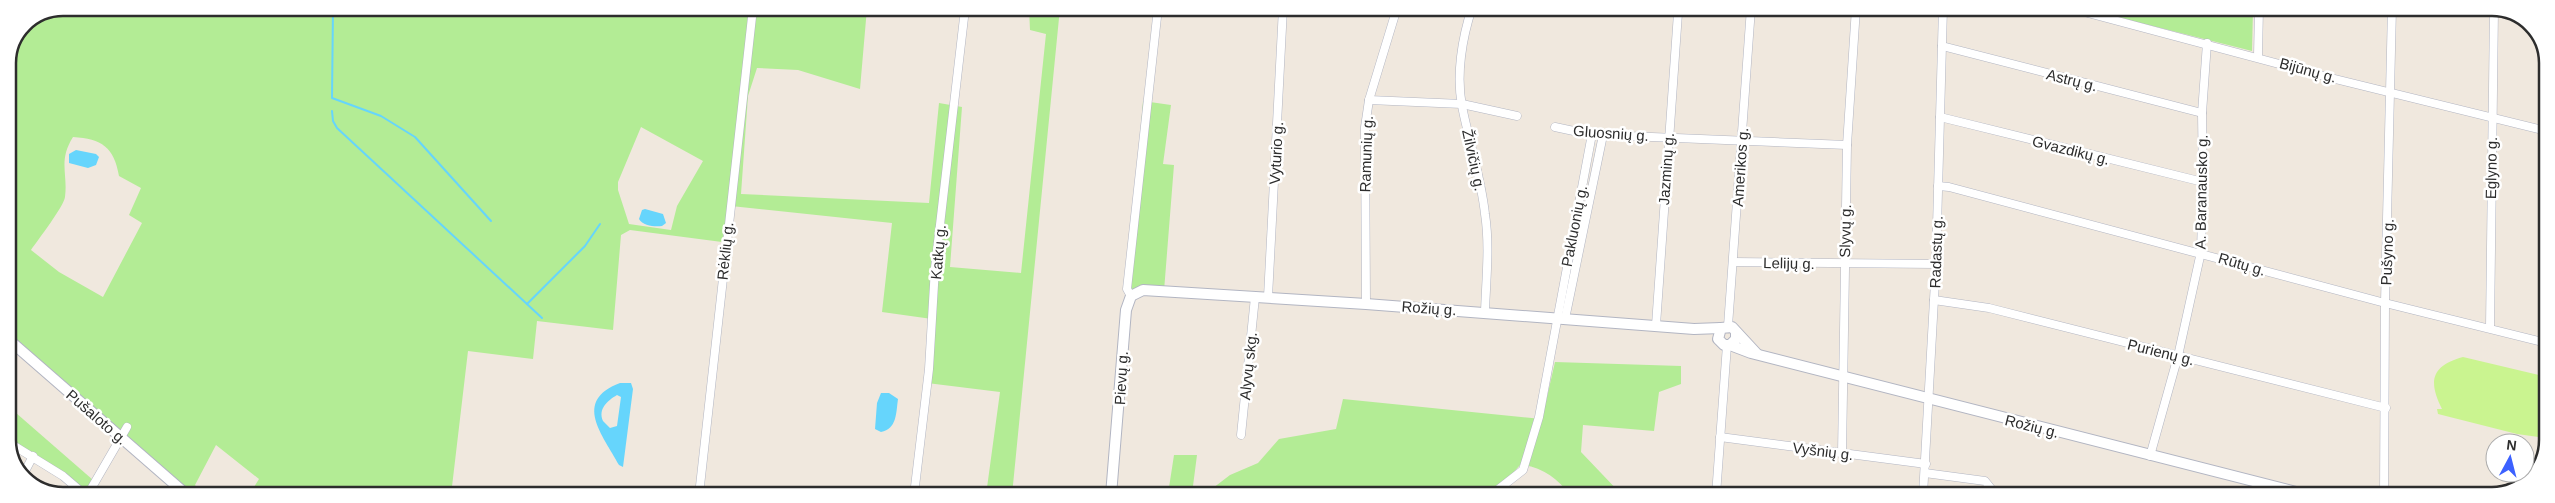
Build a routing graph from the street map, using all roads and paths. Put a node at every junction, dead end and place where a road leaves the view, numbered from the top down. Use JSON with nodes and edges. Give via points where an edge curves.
{"nodes":[{"id":1,"x":752,"y":16,"type":"edge"},
{"id":2,"x":964,"y":16,"type":"edge"},
{"id":3,"x":1157,"y":16,"type":"edge"},
{"id":4,"x":1283,"y":16,"type":"edge"},
{"id":5,"x":1395,"y":16,"type":"edge"},
{"id":6,"x":1470,"y":16,"type":"edge"},
{"id":7,"x":1678,"y":16,"type":"edge"},
{"id":8,"x":1750,"y":16,"type":"edge"},
{"id":9,"x":1855,"y":16,"type":"edge"},
{"id":10,"x":1944,"y":16,"type":"edge"},
{"id":11,"x":2101,"y":16,"type":"edge"},
{"id":12,"x":2259,"y":16,"type":"edge"},
{"id":13,"x":2392,"y":16,"type":"edge"},
{"id":14,"x":2494,"y":16,"type":"edge"},
{"id":15,"x":2207,"y":43,"type":"junction"},
{"id":16,"x":1942,"y":46,"type":"junction"},
{"id":17,"x":2258,"y":56,"type":"junction"},
{"id":18,"x":2391,"y":91,"type":"junction"},
{"id":19,"x":1369,"y":100,"type":"junction"},
{"id":20,"x":1462,"y":104,"type":"junction"},
{"id":21,"x":2202,"y":114,"type":"junction"},
{"id":22,"x":1517,"y":116,"type":"dead end"},
{"id":23,"x":1940,"y":117,"type":"junction"},
{"id":24,"x":2492,"y":118,"type":"junction"},
{"id":25,"x":1555,"y":127,"type":"dead end"},
{"id":26,"x":2539,"y":129,"type":"edge"},
{"id":27,"x":1592,"y":134,"type":"junction"},
{"id":28,"x":1603,"y":135,"type":"junction"},
{"id":29,"x":1668,"y":137,"type":"junction"},
{"id":30,"x":1742,"y":142,"type":"junction"},
{"id":31,"x":1847,"y":146,"type":"junction"},
{"id":32,"x":2203,"y":182,"type":"junction"},
{"id":33,"x":1938,"y":186,"type":"junction"},
{"id":34,"x":2201,"y":252,"type":"junction"},
{"id":35,"x":1733,"y":262,"type":"junction"},
{"id":36,"x":1844,"y":263,"type":"junction"},
{"id":37,"x":1936,"y":264,"type":"junction"},
{"id":38,"x":1131,"y":296,"type":"junction"},
{"id":39,"x":1255,"y":297,"type":"junction"},
{"id":40,"x":1268,"y":297,"type":"junction"},
{"id":41,"x":1934,"y":300,"type":"junction"},
{"id":42,"x":2385,"y":303,"type":"junction"},
{"id":43,"x":1366,"y":304,"type":"junction"},
{"id":44,"x":1484,"y":312,"type":"junction"},
{"id":45,"x":1560,"y":318,"type":"junction"},
{"id":46,"x":1656,"y":325,"type":"junction"},
{"id":47,"x":2490,"y":328,"type":"junction"},
{"id":48,"x":1694,"y":329,"type":"junction"},
{"id":49,"x":1729,"y":329,"type":"junction"},
{"id":50,"x":2539,"y":341,"type":"edge"},
{"id":51,"x":1725,"y":344,"type":"junction"},
{"id":52,"x":16,"y":346,"type":"edge"},
{"id":53,"x":1757,"y":354,"type":"junction"},
{"id":54,"x":2178,"y":356,"type":"junction"},
{"id":55,"x":1844,"y":377,"type":"junction"},
{"id":56,"x":1930,"y":400,"type":"junction"},
{"id":57,"x":2386,"y":408,"type":"junction"},
{"id":58,"x":127,"y":427,"type":"dead end"},
{"id":59,"x":1241,"y":435,"type":"dead end"},
{"id":60,"x":120,"y":436,"type":"junction"},
{"id":61,"x":1720,"y":438,"type":"junction"},
{"id":62,"x":17,"y":447,"type":"edge"},
{"id":63,"x":1842,"y":454,"type":"junction"},
{"id":64,"x":33,"y":456,"type":"junction"},
{"id":65,"x":2150,"y":456,"type":"junction"},
{"id":66,"x":1926,"y":464,"type":"junction"},
{"id":67,"x":26,"y":469,"type":"edge"},
{"id":68,"x":1925,"y":473,"type":"junction"},
{"id":69,"x":77,"y":487,"type":"edge"},
{"id":70,"x":90,"y":487,"type":"edge"},
{"id":71,"x":179,"y":487,"type":"edge"},
{"id":72,"x":700,"y":487,"type":"edge"},
{"id":73,"x":915,"y":487,"type":"edge"},
{"id":74,"x":1112,"y":487,"type":"edge"},
{"id":75,"x":1501,"y":487,"type":"edge"},
{"id":76,"x":1717,"y":487,"type":"edge"},
{"id":77,"x":1924,"y":487,"type":"edge"},
{"id":78,"x":1990,"y":487,"type":"edge"},
{"id":79,"x":2257,"y":487,"type":"edge"},
{"id":80,"x":2384,"y":487,"type":"edge"}],
"edges":[{"from":1,"to":72,"type":"street","name":"Rėklių g."},
{"from":2,"to":73,"type":"street","name":"Katkų g."},
{"from":3,"to":38,"type":"street","via":[[1133,224],[1127,289]]},
{"from":4,"to":40,"type":"street","name":"Vyturio g."},
{"from":5,"to":19,"type":"street","name":"Ramunių g."},
{"from":6,"to":20,"type":"street","name":"Žilvičių g.","via":[[1461,64]]},
{"from":7,"to":29,"type":"street","name":"Jazminų g."},
{"from":8,"to":30,"type":"street","name":"Amerikos g."},
{"from":9,"to":31,"type":"street","name":"Slyvų g."},
{"from":10,"to":16,"type":"street","name":"Radastų g."},
{"from":11,"to":15,"type":"street","name":"Bijūnų g."},
{"from":12,"to":17,"type":"street"},
{"from":13,"to":18,"type":"street","name":"Pušyno g."},
{"from":14,"to":24,"type":"street","name":"Eglyno g."},
{"from":15,"to":17,"type":"street","name":"Bijūnų g."},
{"from":15,"to":21,"type":"street","name":"A. Baranausko g."},
{"from":16,"to":21,"type":"street","name":"Astrų g."},
{"from":16,"to":23,"type":"street","name":"Radastų g."},
{"from":17,"to":18,"type":"street","name":"Bijūnų g."},
{"from":18,"to":24,"type":"street","name":"Bijūnų g."},
{"from":18,"to":42,"type":"street","name":"Pušyno g."},
{"from":19,"to":20,"type":"street"},
{"from":19,"to":43,"type":"street","name":"Ramunių g.","via":[[1364,142]]},
{"from":20,"to":22,"type":"street"},
{"from":20,"to":44,"type":"street","name":"Žilvičių g.","via":[[1488,239]]},
{"from":21,"to":32,"type":"street","name":"A. Baranausko g."},
{"from":23,"to":32,"type":"street","name":"Gvazdikų g."},
{"from":23,"to":33,"type":"street","name":"Radastų g."},
{"from":24,"to":26,"type":"street","name":"Bijūnų g."},
{"from":24,"to":47,"type":"street","name":"Eglyno g."},
{"from":25,"to":27,"type":"street","name":"Gluosnių g."},
{"from":27,"to":28,"type":"street","name":"Gluosnių g."},
{"from":27,"to":45,"type":"street","name":"Pakluonių g."},
{"from":28,"to":29,"type":"street","name":"Gluosnių g."},
{"from":28,"to":45,"type":"street","name":"Pakluonių g."},
{"from":29,"to":30,"type":"street","name":"Gluosnių g."},
{"from":29,"to":46,"type":"street","name":"Jazminų g."},
{"from":30,"to":31,"type":"street","name":"Gluosnių g."},
{"from":30,"to":35,"type":"street","name":"Amerikos g."},
{"from":31,"to":36,"type":"street","name":"Slyvų g."},
{"from":32,"to":34,"type":"street","name":"A. Baranausko g."},
{"from":33,"to":34,"type":"street","name":"Rūtų g."},
{"from":33,"to":37,"type":"street","name":"Radastų g."},
{"from":34,"to":42,"type":"street","name":"Rūtų g."},
{"from":34,"to":54,"type":"street","name":"A. Baranausko g."},
{"from":35,"to":36,"type":"street","name":"Lelijų g."},
{"from":35,"to":49,"type":"street","name":"Amerikos g."},
{"from":36,"to":37,"type":"street","name":"Lelijų g."},
{"from":36,"to":55,"type":"street","name":"Slyvų g."},
{"from":37,"to":41,"type":"street","name":"Radastų g."},
{"from":38,"to":39,"type":"street","name":"Rožių g.","via":[[1143,290],[1164,290]]},
{"from":38,"to":74,"type":"street","name":"Pievų g.","via":[[1126,310]]},
{"from":39,"to":40,"type":"street","name":"Rožių g."},
{"from":39,"to":59,"type":"street","name":"Alyvų skg."},
{"from":40,"to":43,"type":"street","name":"Rožių g."},
{"from":41,"to":54,"type":"street","name":"Purienų g.","via":[[1989,308]]},
{"from":41,"to":56,"type":"street","name":"Radastų g."},
{"from":42,"to":47,"type":"street","name":"Rūtų g."},
{"from":42,"to":57,"type":"street","name":"Pušyno g."},
{"from":43,"to":44,"type":"street","name":"Rožių g."},
{"from":44,"to":45,"type":"street","name":"Rožių g."},
{"from":45,"to":46,"type":"street","name":"Rožių g."},
{"from":45,"to":75,"type":"street","via":[[1539,417],[1523,470]]},
{"from":46,"to":48,"type":"street","name":"Rožių g."},
{"from":47,"to":50,"type":"street","name":"Rūtų g."},
{"from":48,"to":49,"type":"street","name":"Rožių g."},
{"from":48,"to":51,"type":"street","name":"Rožių g."},
{"from":49,"to":51,"type":"street","via":[[1736,339]]},
{"from":49,"to":51,"type":"street","via":[[1718,333]]},
{"from":49,"to":53,"type":"street"},
{"from":51,"to":53,"type":"street","name":"Rožių g."},
{"from":51,"to":61,"type":"street"},
{"from":52,"to":60,"type":"street","name":"Pušaloto g."},
{"from":53,"to":55,"type":"street","name":"Rožių g."},
{"from":54,"to":57,"type":"street","name":"Purienų g."},
{"from":54,"to":65,"type":"street","name":"A. Baranausko g."},
{"from":55,"to":56,"type":"street","name":"Rožių g."},
{"from":55,"to":63,"type":"street","name":"Slyvų g."},
{"from":56,"to":65,"type":"street","name":"Rožių g."},
{"from":56,"to":66,"type":"street","name":"Radastų g."},
{"from":57,"to":80,"type":"street","name":"Pušyno g."},
{"from":58,"to":60,"type":"street"},
{"from":60,"to":70,"type":"street"},
{"from":60,"to":71,"type":"street","name":"Pušaloto g."},
{"from":61,"to":63,"type":"street","name":"Vyšnių g."},
{"from":61,"to":76,"type":"street"},
{"from":62,"to":64,"type":"street"},
{"from":63,"to":66,"type":"street","name":"Vyšnių g."},
{"from":64,"to":67,"type":"street"},
{"from":64,"to":69,"type":"street"},
{"from":65,"to":79,"type":"street","name":"Rožių g."},
{"from":66,"to":68,"type":"street","name":"Radastų g."},
{"from":68,"to":77,"type":"street","name":"Radastų g."},
{"from":68,"to":78,"type":"street","via":[[1985,481]]}]}
